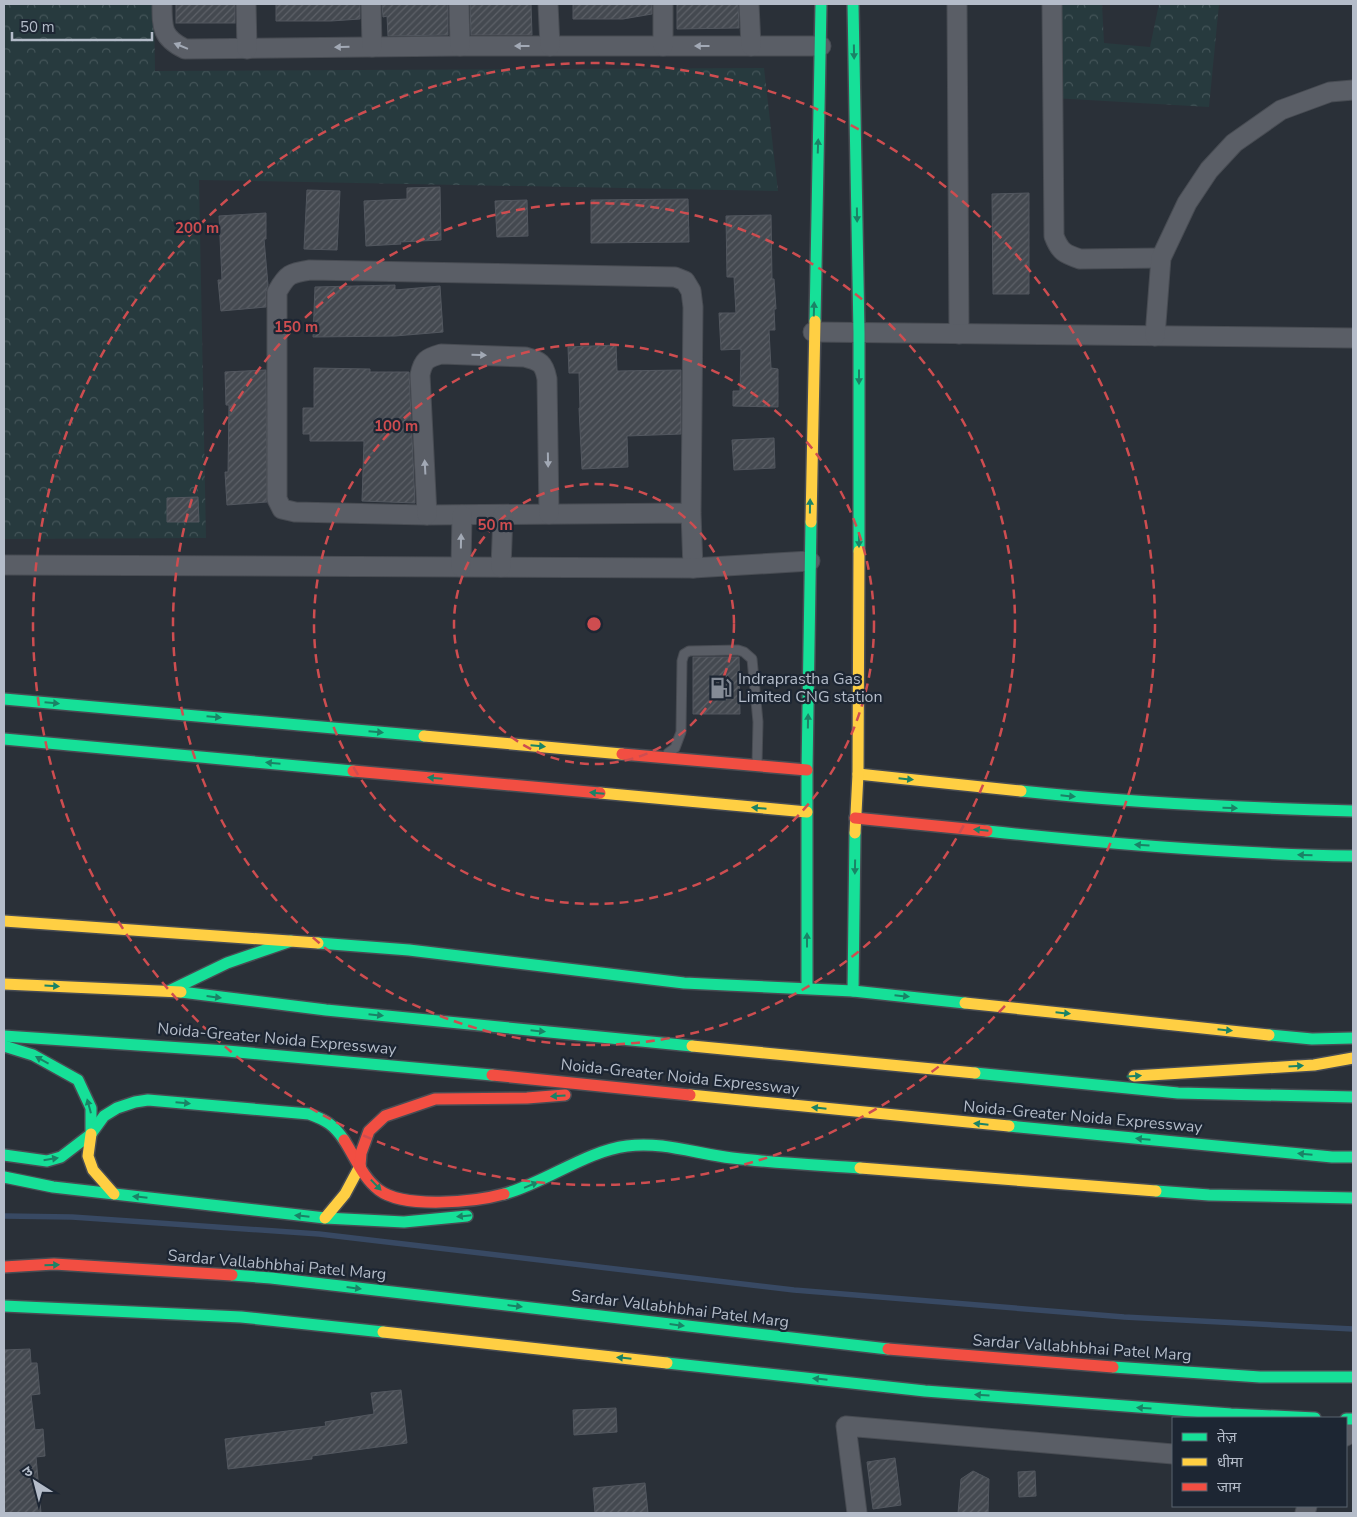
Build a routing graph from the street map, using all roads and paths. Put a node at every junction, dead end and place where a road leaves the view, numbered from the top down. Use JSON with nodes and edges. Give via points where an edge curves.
{"nodes":[{"id":1,"x":162,"y":4,"type":"edge"},
{"id":2,"x":246,"y":4,"type":"edge"},
{"id":3,"x":371,"y":4,"type":"edge"},
{"id":4,"x":459,"y":4,"type":"edge"},
{"id":5,"x":548,"y":4,"type":"edge"},
{"id":6,"x":662,"y":4,"type":"edge"},
{"id":7,"x":750,"y":4,"type":"edge"},
{"id":8,"x":821,"y":4,"type":"edge"},
{"id":9,"x":853,"y":4,"type":"edge"},
{"id":10,"x":957,"y":4,"type":"edge"},
{"id":11,"x":1052,"y":4,"type":"edge"},
{"id":12,"x":460,"y":46,"type":"junction"},
{"id":13,"x":550,"y":46,"type":"junction"},
{"id":14,"x":662,"y":46,"type":"junction"},
{"id":15,"x":751,"y":46,"type":"junction"},
{"id":16,"x":821,"y":46,"type":"junction"},
{"id":17,"x":372,"y":47,"type":"junction"},
{"id":18,"x":247,"y":49,"type":"junction"},
{"id":19,"x":1353,"y":90,"type":"edge"},
{"id":20,"x":1161,"y":258,"type":"junction"},
{"id":21,"x":813,"y":332,"type":"junction"},
{"id":22,"x":859,"y":333,"type":"junction"},
{"id":23,"x":959,"y":334,"type":"junction"},
{"id":24,"x":1154,"y":336,"type":"junction"},
{"id":25,"x":1353,"y":338,"type":"edge"},
{"id":26,"x":691,"y":513,"type":"junction"},
{"id":27,"x":503,"y":514,"type":"junction"},
{"id":28,"x":549,"y":514,"type":"junction"},
{"id":29,"x":427,"y":515,"type":"junction"},
{"id":30,"x":462,"y":515,"type":"junction"},
{"id":31,"x":810,"y":561,"type":"junction"},
{"id":32,"x":4,"y":566,"type":"edge"},
{"id":33,"x":461,"y":567,"type":"junction"},
{"id":34,"x":501,"y":567,"type":"junction"},
{"id":35,"x":693,"y":568,"type":"junction"},
{"id":36,"x":4,"y":698,"type":"edge"},
{"id":37,"x":4,"y":739,"type":"edge"},
{"id":38,"x":661,"y":757,"type":"junction"},
{"id":39,"x":757,"y":765,"type":"junction"},
{"id":40,"x":807,"y":770,"type":"junction"},
{"id":41,"x":858,"y":774,"type":"junction"},
{"id":42,"x":1353,"y":811,"type":"edge"},
{"id":43,"x":807,"y":812,"type":"junction"},
{"id":44,"x":856,"y":818,"type":"junction"},
{"id":45,"x":1353,"y":856,"type":"edge"},
{"id":46,"x":4,"y":921,"type":"edge"},
{"id":47,"x":292,"y":941,"type":"junction"},
{"id":48,"x":4,"y":984,"type":"edge"},
{"id":49,"x":807,"y":988,"type":"junction"},
{"id":50,"x":170,"y":991,"type":"junction"},
{"id":51,"x":853,"y":991,"type":"junction"},
{"id":52,"x":4,"y":1036,"type":"edge"},
{"id":53,"x":1353,"y":1038,"type":"edge"},
{"id":54,"x":4,"y":1046,"type":"edge"},
{"id":55,"x":1353,"y":1058,"type":"edge"},
{"id":56,"x":1050,"y":1080,"type":"junction"},
{"id":57,"x":642,"y":1090,"type":"junction"},
{"id":58,"x":1353,"y":1097,"type":"edge"},
{"id":59,"x":91,"y":1134,"type":"junction"},
{"id":60,"x":4,"y":1155,"type":"edge"},
{"id":61,"x":1353,"y":1157,"type":"edge"},
{"id":62,"x":731,"y":1158,"type":"junction"},
{"id":63,"x":677,"y":1160,"type":"dead end"},
{"id":64,"x":360,"y":1166,"type":"junction"},
{"id":65,"x":4,"y":1177,"type":"edge"},
{"id":66,"x":114,"y":1194,"type":"junction"},
{"id":67,"x":1353,"y":1198,"type":"edge"},
{"id":68,"x":479,"y":1214,"type":"dead end"},
{"id":69,"x":325,"y":1218,"type":"junction"},
{"id":70,"x":4,"y":1267,"type":"edge"},
{"id":71,"x":4,"y":1306,"type":"edge"},
{"id":72,"x":1353,"y":1377,"type":"edge"},
{"id":73,"x":1294,"y":1417,"type":"edge"},
{"id":74,"x":1172,"y":1454,"type":"edge"},
{"id":75,"x":857,"y":1513,"type":"edge"}],
"edges":[{"from":18,"to":1,"type":"street","one_way":true,"via":[[185,49],[173,43],[162,23]]},
{"from":2,"to":18,"type":"street"},
{"from":3,"to":17,"type":"street"},
{"from":4,"to":12,"type":"street"},
{"from":5,"to":13,"type":"street"},
{"from":6,"to":14,"type":"street"},
{"from":7,"to":15,"type":"street"},
{"from":8,"to":16,"type":"main road"},
{"from":9,"to":22,"type":"main road","one_way":true},
{"from":10,"to":23,"type":"street"},
{"from":11,"to":20,"type":"street","via":[[1054,236],[1059,248],[1080,259]]},
{"from":13,"to":12,"type":"street","one_way":true},
{"from":12,"to":17,"type":"street"},
{"from":13,"to":14,"type":"street"},
{"from":15,"to":14,"type":"street","one_way":true},
{"from":15,"to":16,"type":"street"},
{"from":21,"to":16,"type":"main road","one_way":true},
{"from":17,"to":18,"type":"street","one_way":true},
{"from":19,"to":20,"type":"street","via":[[1330,92],[1281,110],[1234,143],[1209,170],[1187,203]]},
{"from":20,"to":24,"type":"street"},
{"from":21,"to":22,"type":"street"},
{"from":31,"to":21,"type":"main road","one_way":true},
{"from":22,"to":23,"type":"street"},
{"from":22,"to":41,"type":"main road","one_way":true},
{"from":23,"to":24,"type":"street"},
{"from":24,"to":25,"type":"street"},
{"from":26,"to":28,"type":"street"},
{"from":26,"to":29,"type":"street","via":[[693,307],[691,291],[685,281],[675,278],[310,270],[285,278],[277,292],[278,499],[282,509],[294,512]]},
{"from":26,"to":35,"type":"street"},
{"from":27,"to":28,"type":"street"},
{"from":27,"to":30,"type":"street"},
{"from":27,"to":34,"type":"street"},
{"from":29,"to":28,"type":"street","one_way":true,"via":[[420,375],[428,358],[440,354],[525,357],[544,366],[547,379]]},
{"from":29,"to":30,"type":"street"},
{"from":33,"to":30,"type":"street","one_way":true},
{"from":31,"to":35,"type":"street"},
{"from":40,"to":31,"type":"main road","one_way":true},
{"from":32,"to":33,"type":"street"},
{"from":33,"to":34,"type":"street"},
{"from":34,"to":35,"type":"street"},
{"from":36,"to":38,"type":"main road","one_way":true},
{"from":43,"to":37,"type":"main road","one_way":true},
{"from":38,"to":39,"type":"main road"},
{"from":38,"to":39,"type":"lane","via":[[675,748],[681,732],[684,654],[689,651],[738,650],[752,659],[758,722]]},
{"from":39,"to":40,"type":"main road"},
{"from":40,"to":43,"type":"main road"},
{"from":41,"to":42,"type":"main road","one_way":true,"via":[[1101,800]]},
{"from":41,"to":44,"type":"main road"},
{"from":49,"to":43,"type":"main road","one_way":true},
{"from":45,"to":44,"type":"main road","one_way":true,"via":[[1123,844]]},
{"from":44,"to":51,"type":"main road","one_way":true},
{"from":46,"to":47,"type":"main road"},
{"from":47,"to":49,"type":"main road","via":[[410,950],[684,983]]},
{"from":47,"to":50,"type":"main road","via":[[227,963]]},
{"from":48,"to":50,"type":"main road","name":"Noida-Greater Noida Expressway","one_way":true},
{"from":49,"to":51,"type":"main road"},
{"from":50,"to":56,"type":"main road","name":"Noida-Greater Noida Expressway","one_way":true,"via":[[326,1010]]},
{"from":51,"to":53,"type":"main road","one_way":true,"via":[[1312,1038]]},
{"from":52,"to":57,"type":"main road","name":"Noida-Greater Noida Expressway","via":[[276,1054]]},
{"from":59,"to":54,"type":"main road","one_way":true,"via":[[91,1108],[78,1080],[33,1055]]},
{"from":56,"to":55,"type":"main road","one_way":true,"via":[[1314,1065]]},
{"from":56,"to":58,"type":"main road","name":"Noida-Greater Noida Expressway","via":[[1178,1093]]},
{"from":61,"to":57,"type":"main road","name":"Noida-Greater Noida Expressway","one_way":true},
{"from":57,"to":64,"type":"main road","one_way":true,"via":[[527,1098],[435,1099],[384,1116],[369,1130]]},
{"from":60,"to":59,"type":"main road","one_way":true,"via":[[47,1161],[61,1157]]},
{"from":59,"to":64,"type":"main road","one_way":true,"via":[[104,1116],[117,1108],[148,1100],[309,1114],[324,1119],[336,1130]]},
{"from":59,"to":66,"type":"main road","via":[[88,1156],[93,1170]]},
{"from":62,"to":63,"type":"main road"},
{"from":64,"to":62,"type":"main road","one_way":true,"via":[[375,1187],[388,1196],[454,1202],[529,1186],[626,1146],[661,1147]]},
{"from":62,"to":67,"type":"main road","via":[[1208,1195]]},
{"from":64,"to":69,"type":"main road","via":[[339,1205]]},
{"from":65,"to":66,"type":"main road","via":[[53,1188]]},
{"from":69,"to":66,"type":"main road","one_way":true},
{"from":68,"to":69,"type":"main road","one_way":true,"via":[[404,1222]]},
{"from":70,"to":72,"type":"main road","name":"Sardar Vallabhbhai Patel Marg","one_way":true,"via":[[54,1264],[271,1278],[921,1353],[1260,1377]]},
{"from":73,"to":71,"type":"main road","one_way":true,"via":[[924,1391],[241,1317]]},
{"from":74,"to":75,"type":"street","via":[[846,1426]]}]}
